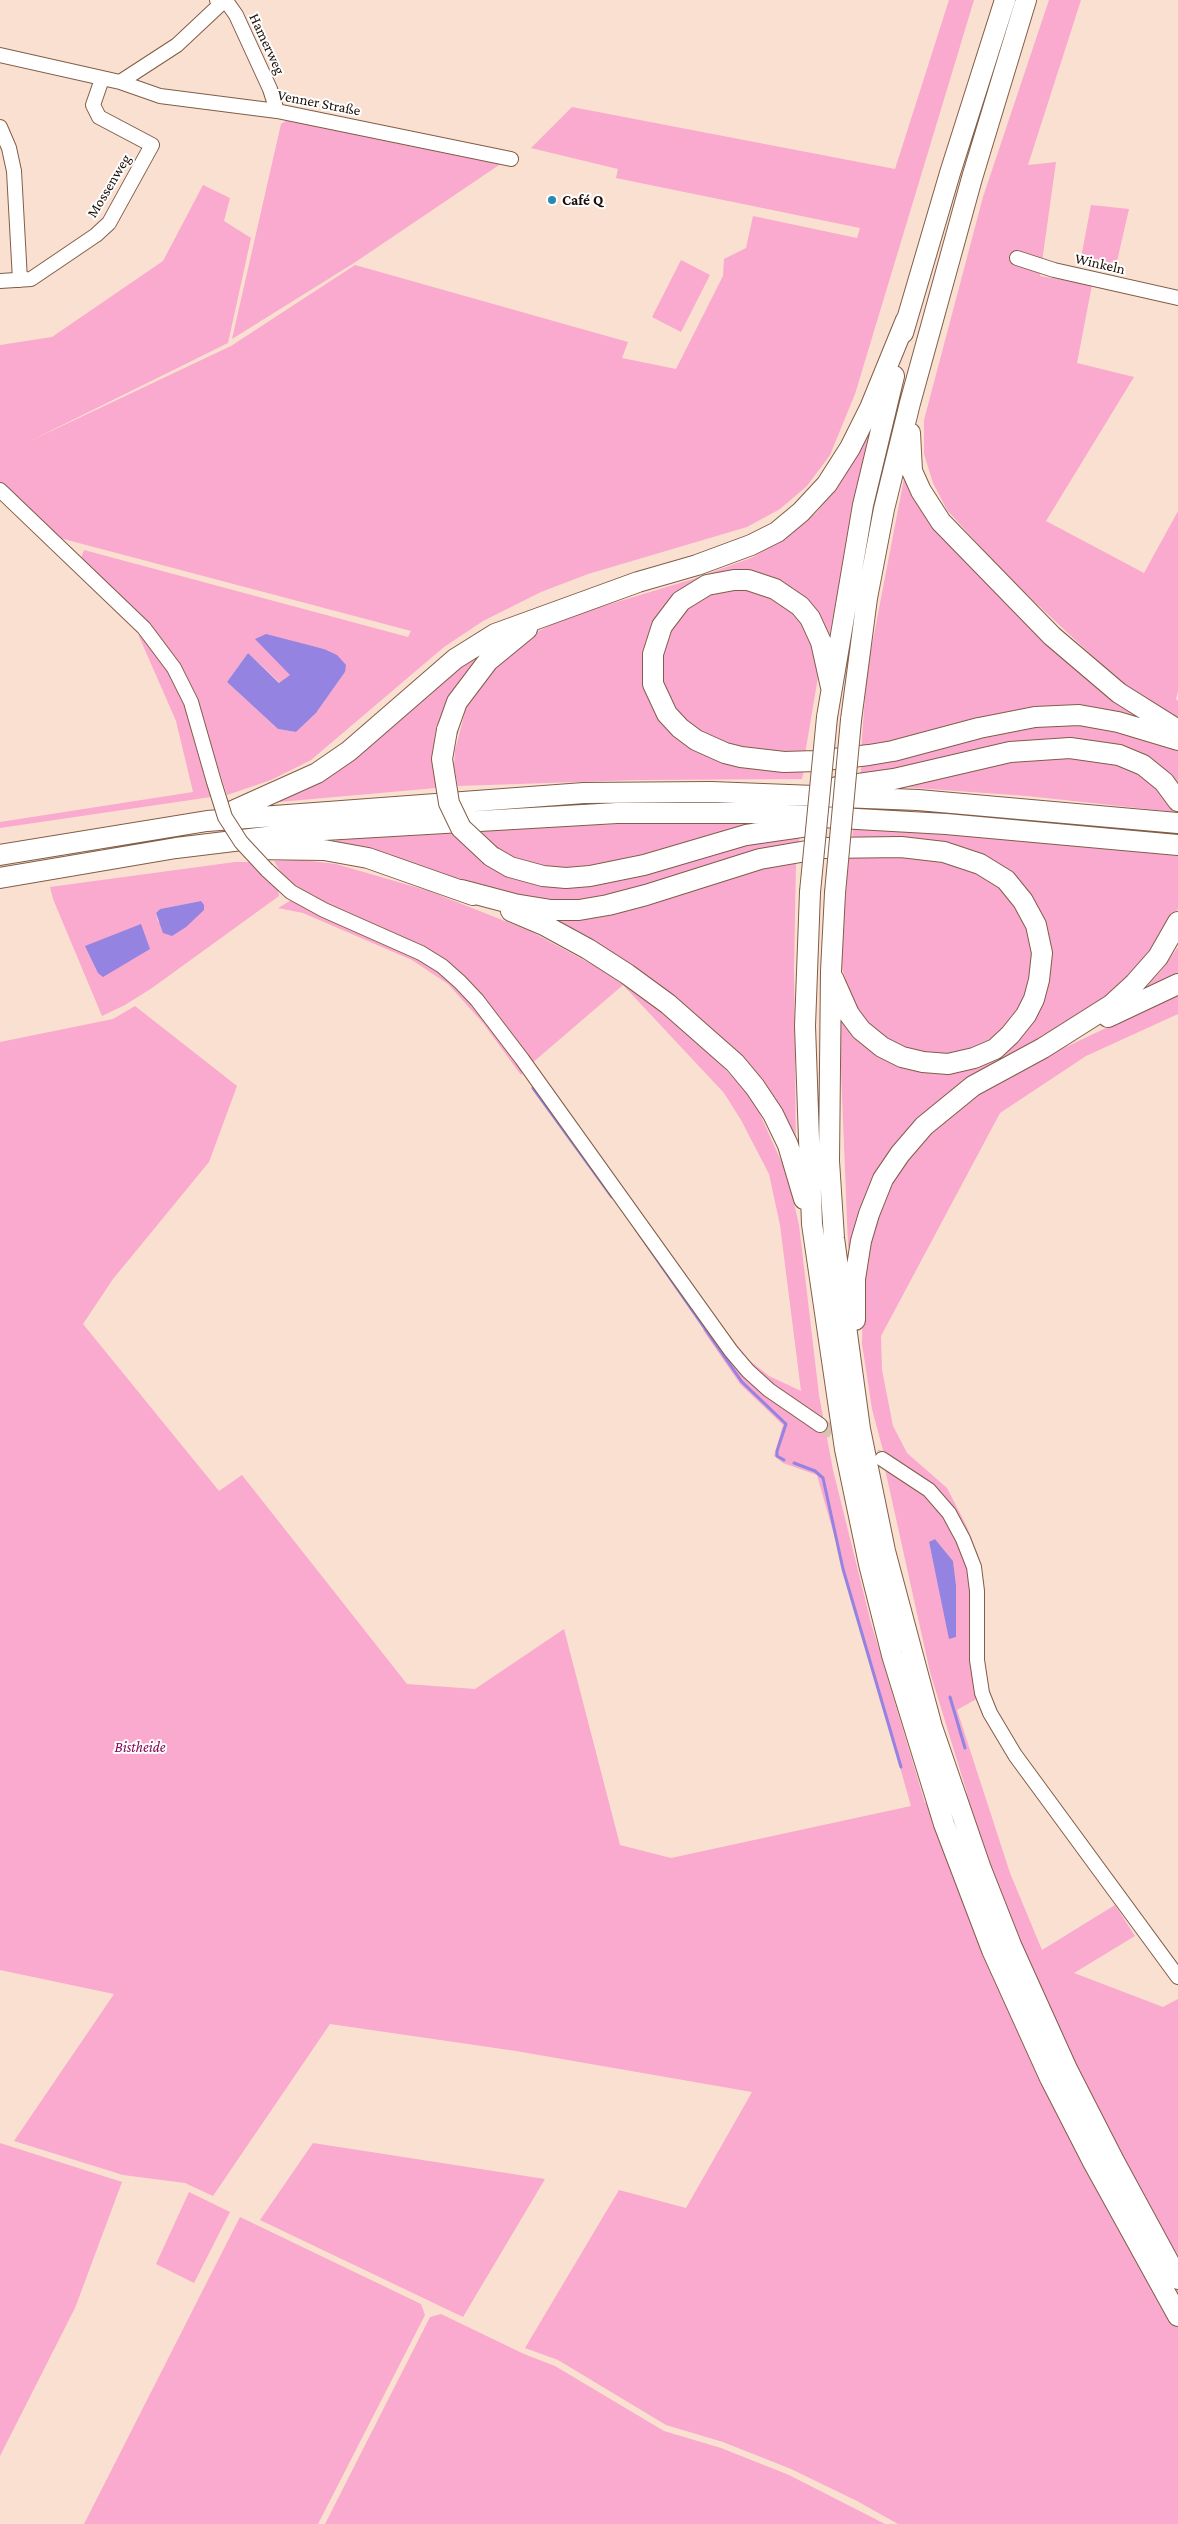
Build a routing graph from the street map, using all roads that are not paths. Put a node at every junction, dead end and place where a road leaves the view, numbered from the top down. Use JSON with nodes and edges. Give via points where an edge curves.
{"nodes":[{"id":1,"x":1006,"y":0,"type":"edge"},
{"id":2,"x":1026,"y":0,"type":"edge"},
{"id":3,"x":222,"y":2,"type":"edge"},
{"id":4,"x":0,"y":55,"type":"edge"},
{"id":5,"x":102,"y":79,"type":"junction"},
{"id":6,"x":120,"y":82,"type":"junction"},
{"id":7,"x":277,"y":111,"type":"junction"},
{"id":8,"x":0,"y":127,"type":"edge"},
{"id":9,"x":511,"y":159,"type":"dead end"},
{"id":10,"x":1017,"y":258,"type":"dead end"},
{"id":11,"x":20,"y":280,"type":"junction"},
{"id":12,"x":0,"y":281,"type":"edge"},
{"id":13,"x":1178,"y":298,"type":"edge"},
{"id":14,"x":906,"y":320,"type":"junction"},
{"id":15,"x":910,"y":404,"type":"junction"},
{"id":16,"x":0,"y":490,"type":"edge"},
{"id":17,"x":551,"y":612,"type":"junction"},
{"id":18,"x":831,"y":687,"type":"junction"},
{"id":19,"x":1178,"y":730,"type":"edge"},
{"id":20,"x":1178,"y":740,"type":"edge"},
{"id":21,"x":782,"y":794,"type":"junction"},
{"id":22,"x":1176,"y":797,"type":"edge"},
{"id":23,"x":863,"y":820,"type":"junction"},
{"id":24,"x":207,"y":821,"type":"junction"},
{"id":25,"x":1178,"y":823,"type":"edge"},
{"id":26,"x":1178,"y":845,"type":"edge"},
{"id":27,"x":176,"y":848,"type":"junction"},
{"id":28,"x":0,"y":855,"type":"edge"},
{"id":29,"x":0,"y":878,"type":"edge"},
{"id":30,"x":461,"y":890,"type":"junction"},
{"id":31,"x":1178,"y":922,"type":"edge"},
{"id":32,"x":831,"y":971,"type":"junction"},
{"id":33,"x":1178,"y":984,"type":"edge"},
{"id":34,"x":1044,"y":1048,"type":"junction"},
{"id":35,"x":812,"y":1224,"type":"junction"},
{"id":36,"x":820,"y":1425,"type":"tunnel mouth"},
{"id":37,"x":860,"y":1429,"type":"junction"},
{"id":38,"x":882,"y":1459,"type":"tunnel mouth"},
{"id":39,"x":1178,"y":1977,"type":"edge"},
{"id":40,"x":1178,"y":2279,"type":"edge"},
{"id":41,"x":1178,"y":2316,"type":"edge"}],
"edges":[{"from":1,"to":14,"type":"highway"},
{"from":2,"to":15,"type":"highway","via":[[972,178]]},
{"from":3,"to":6,"type":"street","via":[[177,45]]},
{"from":3,"to":7,"type":"street","name":"Hamerweg","via":[[229,5],[236,15]]},
{"from":4,"to":5,"type":"street","name":"Venner Straße"},
{"from":5,"to":6,"type":"street","name":"Venner Straße"},
{"from":5,"to":11,"type":"street","name":"Mossenweg","via":[[93,105],[99,117],[152,145],[109,223],[31,279]]},
{"from":6,"to":7,"type":"street","name":"Venner Straße","via":[[160,96]]},
{"from":7,"to":9,"type":"street","name":"Venner Straße"},
{"from":8,"to":11,"type":"street","via":[[14,171]]},
{"from":10,"to":13,"type":"street","name":"Winkeln","via":[[1054,270]]},
{"from":11,"to":12,"type":"street","name":"Mossenweg"},
{"from":14,"to":17,"type":"highway","via":[[850,448],[827,484],[777,532],[751,545]]},
{"from":14,"to":18,"type":"highway","via":[[863,505]]},
{"from":15,"to":19,"type":"highway","via":[[912,471],[942,522],[1052,636],[1119,694]]},
{"from":15,"to":32,"type":"highway","bridge":true,"via":[[884,509],[867,598],[834,893]]},
{"from":16,"to":36,"type":"street","bridge":true,"via":[[144,628],[174,668],[191,702],[225,817],[241,842],[291,892],[421,953],[460,982],[522,1059],[731,1351],[770,1390]]},
{"from":17,"to":23,"type":"highway","bridge":true,"via":[[508,642],[488,661],[457,702],[447,730],[442,759],[448,803],[461,828],[491,856],[510,866],[543,876],[590,876],[623,871],[746,835]]},
{"from":17,"to":24,"type":"highway","via":[[494,634],[455,659],[348,751],[317,773]]},
{"from":18,"to":20,"type":"highway","via":[[821,642],[810,618],[800,606],[776,589],[748,580],[707,585],[681,601],[662,626],[653,654],[653,684],[667,714],[696,740],[741,757],[792,762],[869,755],[1035,717],[1079,716],[1118,722]]},
{"from":18,"to":35,"type":"highway","bridge":true,"via":[[810,892],[805,1026]]},
{"from":21,"to":22,"type":"highway","via":[[894,779],[1010,752],[1052,748],[1119,755],[1143,765]]},
{"from":21,"to":24,"type":"highway","via":[[584,793]]},
{"from":21,"to":25,"type":"highway","via":[[918,800]]},
{"from":23,"to":26,"type":"highway","via":[[946,824]]},
{"from":23,"to":27,"type":"highway","via":[[752,813],[598,814],[324,830]]},
{"from":24,"to":28,"type":"highway"},
{"from":27,"to":29,"type":"highway"},
{"from":27,"to":30,"type":"highway","via":[[324,850],[368,858]]},
{"from":30,"to":32,"type":"highway","via":[[514,904],[550,910],[579,910],[608,906],[769,857],[824,848],[902,847],[944,852],[971,861],[1006,880],[1036,925],[1042,953],[1034,1000],[1010,1035],[995,1048],[974,1058],[948,1064],[902,1057],[882,1046],[849,1014]]},
{"from":30,"to":35,"type":"highway","via":[[544,925],[588,949],[668,1004],[735,1063],[773,1114],[788,1145]]},
{"from":31,"to":34,"type":"highway","via":[[1158,957],[1135,983],[1111,1005]]},
{"from":32,"to":37,"type":"highway","via":[[828,1161],[843,1315]]},
{"from":33,"to":34,"type":"highway"},
{"from":34,"to":37,"type":"highway","via":[[973,1086],[947,1106],[924,1126],[883,1179],[861,1242],[855,1279]]},
{"from":35,"to":41,"type":"highway","via":[[845,1449],[869,1564],[892,1656],[944,1824],[992,1950],[1050,2078]]},
{"from":37,"to":40,"type":"highway","via":[[907,1638],[932,1727],[981,1869],[1067,2069]]},
{"from":38,"to":39,"type":"street","via":[[929,1490],[949,1513],[964,1539],[974,1567],[977,1660],[982,1693],[990,1713],[1015,1755]]}]}
